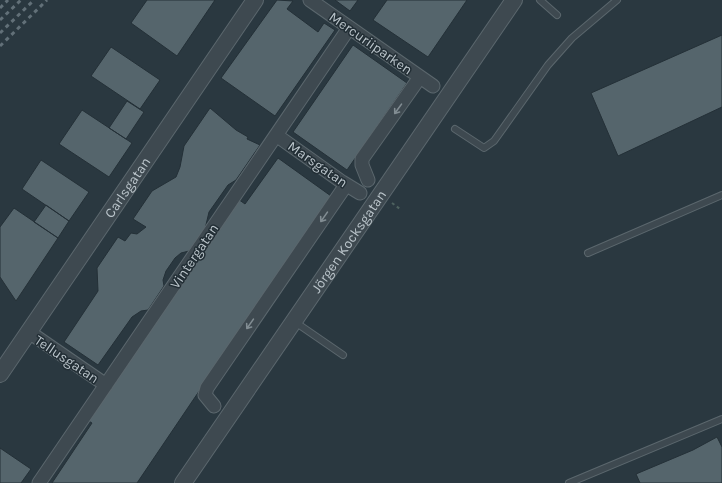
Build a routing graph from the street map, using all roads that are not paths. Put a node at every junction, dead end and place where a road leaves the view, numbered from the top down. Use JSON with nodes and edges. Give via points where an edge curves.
{"nodes":[{"id":1,"x":255,"y":0,"type":"edge"},
{"id":2,"x":310,"y":0,"type":"edge"},
{"id":3,"x":514,"y":0,"type":"edge"},
{"id":4,"x":540,"y":0,"type":"edge"},
{"id":5,"x":617,"y":0,"type":"edge"},
{"id":6,"x":557,"y":15,"type":"dead end"},
{"id":7,"x":349,"y":28,"type":"junction"},
{"id":8,"x":420,"y":77,"type":"junction"},
{"id":9,"x":433,"y":86,"type":"dead end"},
{"id":10,"x":455,"y":129,"type":"dead end"},
{"id":11,"x":276,"y":135,"type":"junction"},
{"id":12,"x":368,"y":180,"type":"dead end"},
{"id":13,"x":346,"y":185,"type":"junction"},
{"id":14,"x":360,"y":193,"type":"dead end"},
{"id":15,"x":722,"y":195,"type":"edge"},
{"id":16,"x":588,"y":253,"type":"dead end"},
{"id":17,"x":294,"y":321,"type":"junction"},
{"id":18,"x":29,"y":332,"type":"junction"},
{"id":19,"x":343,"y":355,"type":"dead end"},
{"id":20,"x":0,"y":374,"type":"edge"},
{"id":21,"x":106,"y":385,"type":"junction"},
{"id":22,"x":214,"y":406,"type":"dead end"},
{"id":23,"x":722,"y":420,"type":"edge"},
{"id":24,"x":39,"y":483,"type":"edge"},
{"id":25,"x":183,"y":483,"type":"edge"},
{"id":26,"x":569,"y":483,"type":"edge"}],
"edges":[{"from":1,"to":18,"type":"street","name":"Carlsgatan"},
{"from":2,"to":7,"type":"street","name":"Mercuriiparken"},
{"from":3,"to":17,"type":"street","name":"Jörgen Kocksgatan"},
{"from":4,"to":6,"type":"lane"},
{"from":5,"to":10,"type":"lane","via":[[572,38],[548,65],[494,141],[484,148]]},
{"from":7,"to":8,"type":"street","name":"Mercuriiparken"},
{"from":7,"to":11,"type":"street","name":"Vintergatan"},
{"from":8,"to":9,"type":"street","name":"Mercuriiparken"},
{"from":8,"to":12,"type":"street","name":"Jörgen Kocksgatan","one_way":true,"via":[[362,159]]},
{"from":11,"to":13,"type":"street","name":"Marsgatan"},
{"from":11,"to":21,"type":"street","name":"Vintergatan"},
{"from":13,"to":14,"type":"street","name":"Marsgatan"},
{"from":13,"to":22,"type":"street","one_way":true,"via":[[207,388],[205,395]]},
{"from":15,"to":16,"type":"lane"},
{"from":17,"to":19,"type":"lane"},
{"from":17,"to":25,"type":"street","name":"Jörgen Kocksgatan"},
{"from":18,"to":20,"type":"street","name":"Carlsgatan"},
{"from":18,"to":21,"type":"street","name":"Tellusgatan"},
{"from":21,"to":24,"type":"street","name":"Vintergatan"},
{"from":23,"to":26,"type":"lane"}]}
